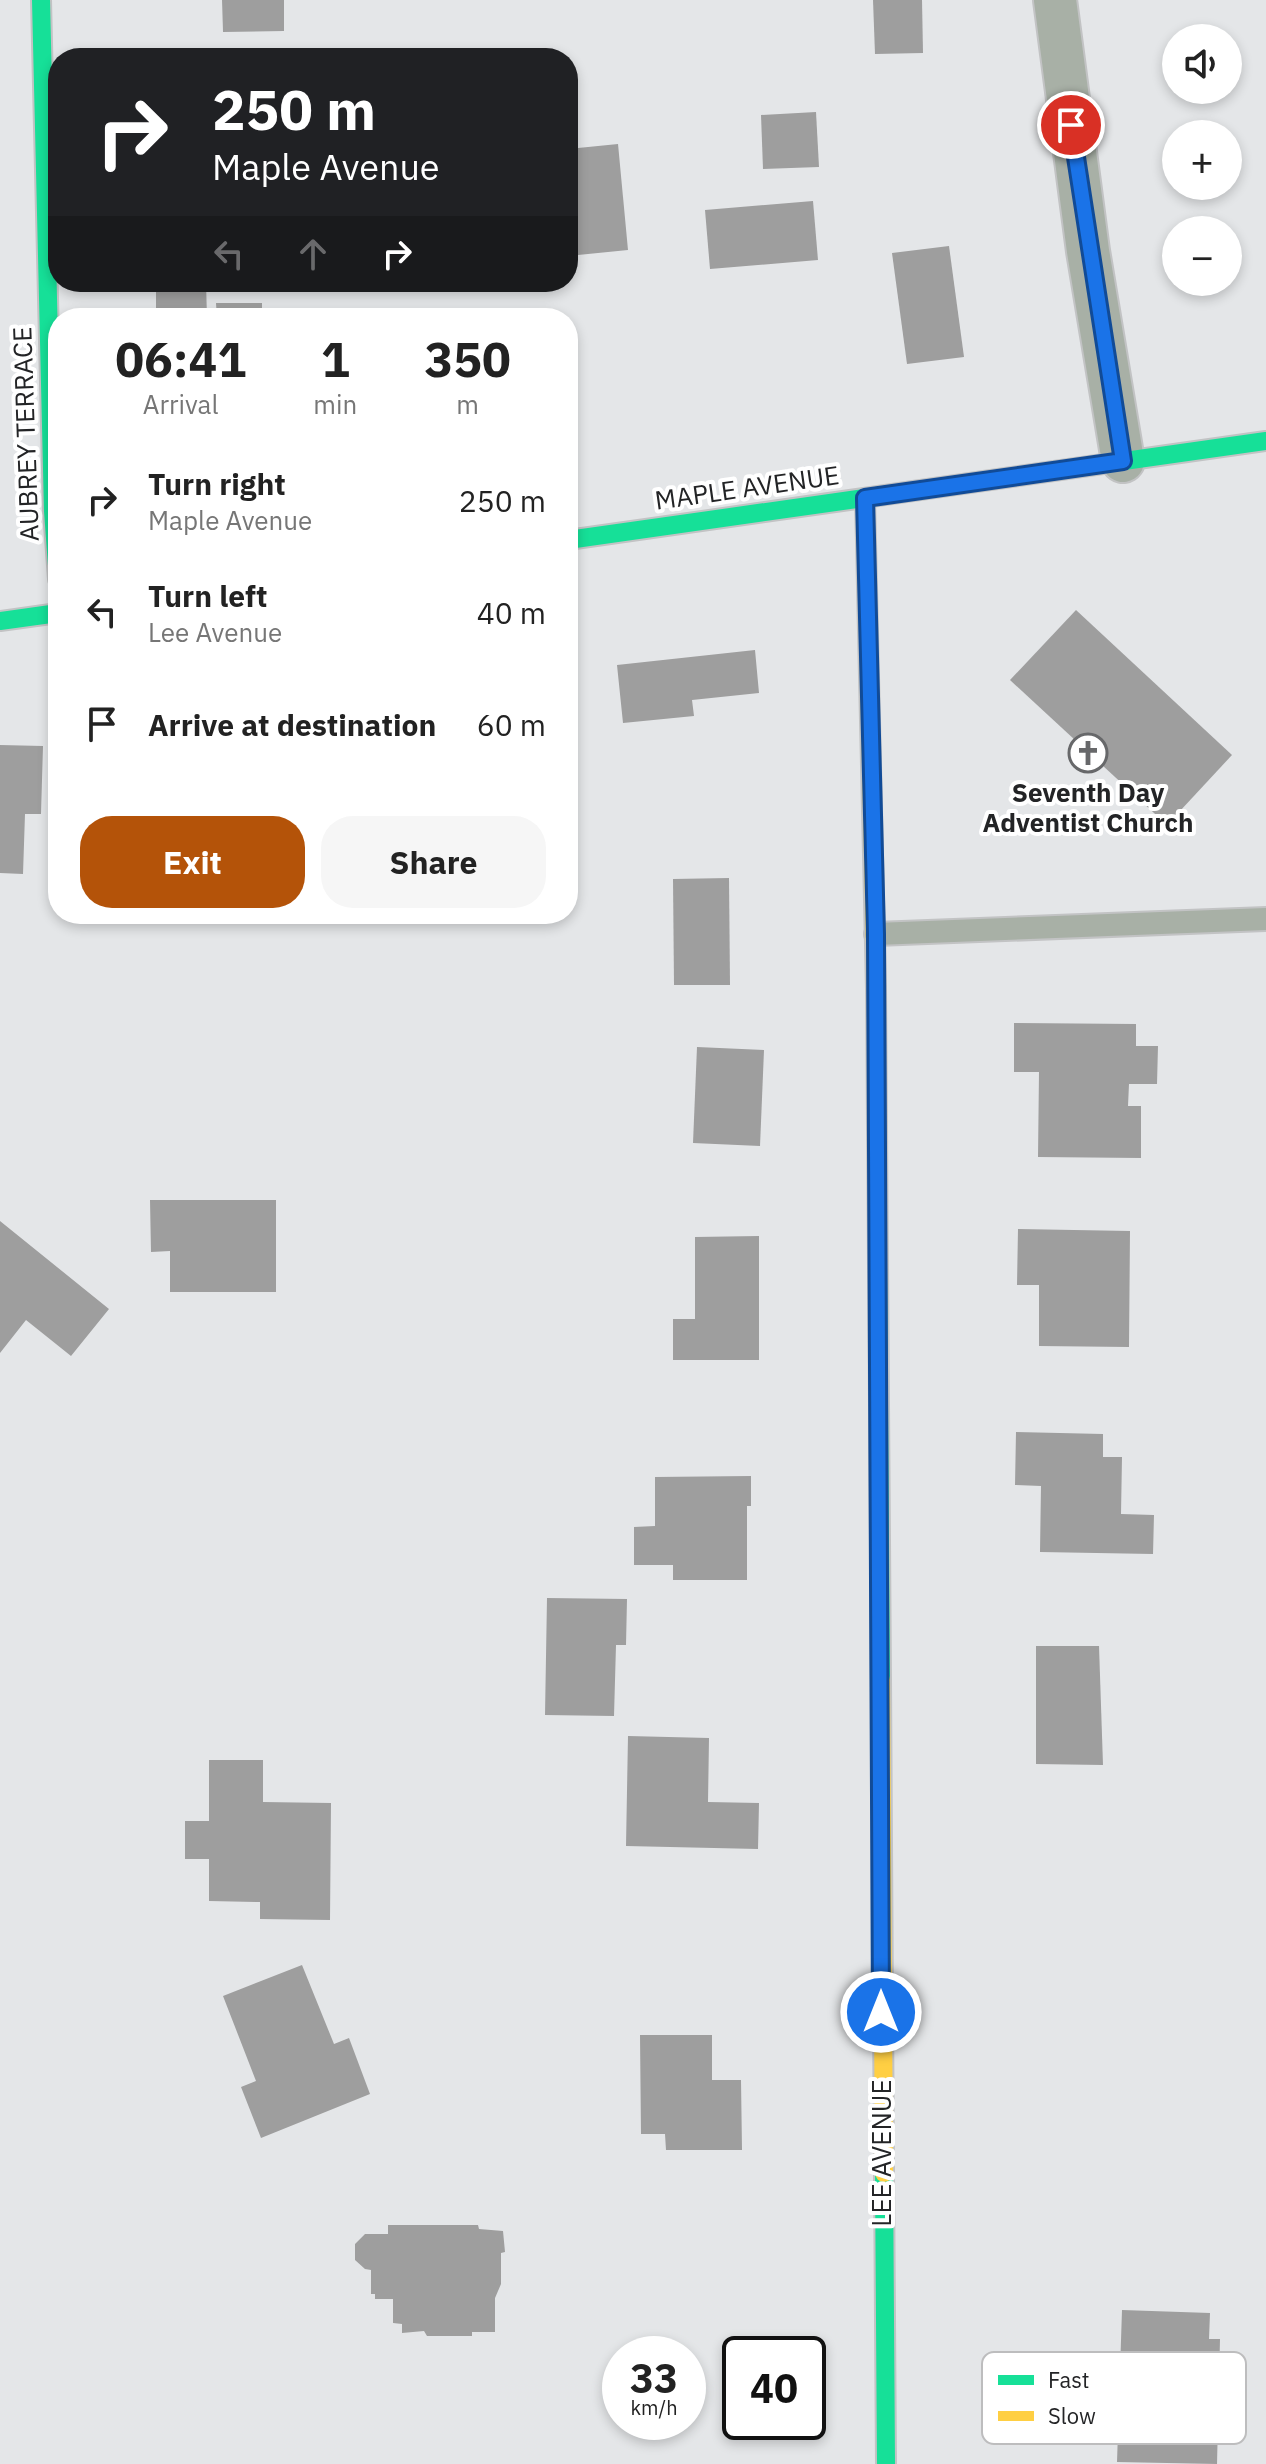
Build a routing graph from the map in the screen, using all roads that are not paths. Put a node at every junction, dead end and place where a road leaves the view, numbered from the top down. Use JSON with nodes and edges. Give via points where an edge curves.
{"nodes":[{"id":1,"x":41,"y":0,"type":"edge"},
{"id":2,"x":1055,"y":0,"type":"edge"},
{"id":3,"x":48,"y":283,"type":"edge"},
{"id":4,"x":1266,"y":441,"type":"edge"},
{"id":5,"x":1123,"y":461,"type":"junction"},
{"id":6,"x":865,"y":498,"type":"junction"},
{"id":7,"x":578,"y":539,"type":"edge"},
{"id":8,"x":48,"y":614,"type":"edge"},
{"id":9,"x":0,"y":621,"type":"edge"},
{"id":10,"x":1266,"y":919,"type":"edge"},
{"id":11,"x":876,"y":934,"type":"junction"},
{"id":12,"x":886,"y":2464,"type":"edge"}],
"edges":[{"from":1,"to":3,"type":"street","name":"AUBREY TERRACE"},
{"from":2,"to":5,"type":"street"},
{"from":4,"to":5,"type":"street","name":"MAPLE AVENUE"},
{"from":5,"to":6,"type":"street","name":"MAPLE AVENUE"},
{"from":6,"to":7,"type":"street","name":"MAPLE AVENUE"},
{"from":6,"to":11,"type":"street","name":"LEE AVENUE"},
{"from":8,"to":9,"type":"street"},
{"from":10,"to":11,"type":"lane"},
{"from":11,"to":12,"type":"street","name":"LEE AVENUE"}]}
